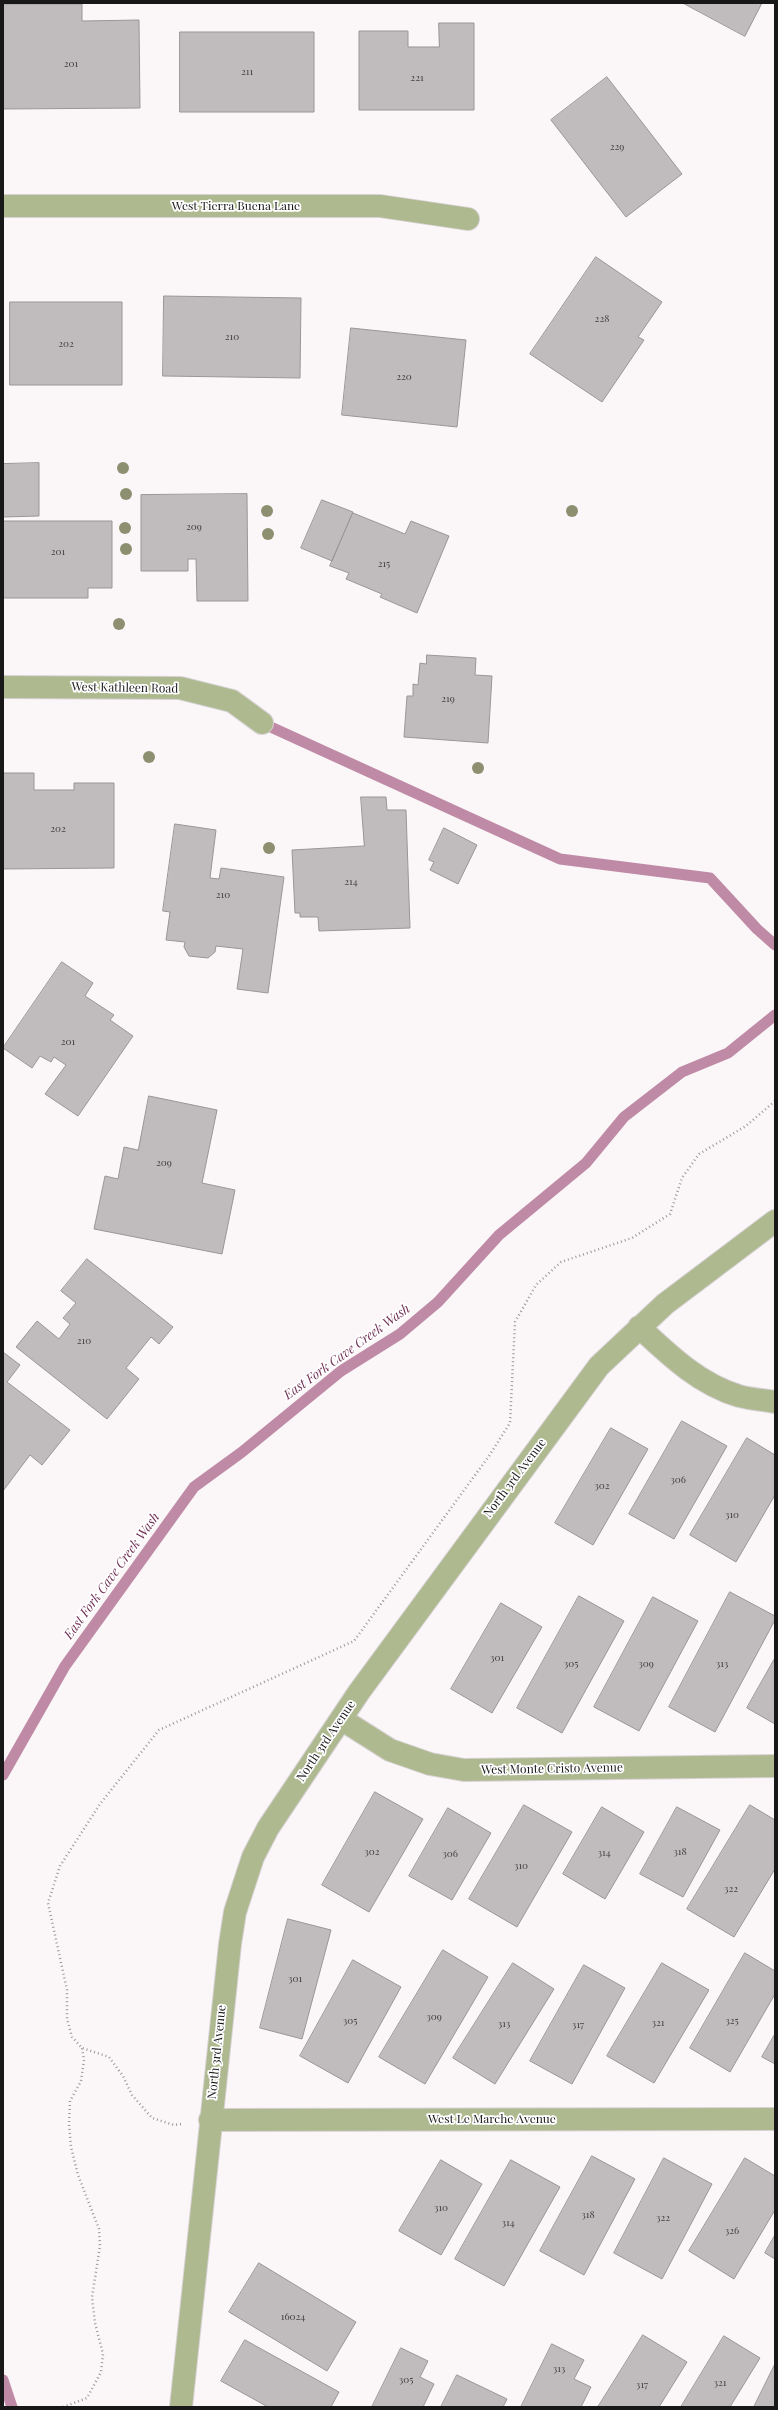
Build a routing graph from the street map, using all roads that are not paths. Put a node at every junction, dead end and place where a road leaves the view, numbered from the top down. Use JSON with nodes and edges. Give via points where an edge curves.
{"nodes":[{"id":1,"x":3,"y":206,"type":"edge"},
{"id":2,"x":468,"y":219,"type":"dead end"},
{"id":3,"x":3,"y":687,"type":"edge"},
{"id":4,"x":262,"y":723,"type":"dead end"},
{"id":5,"x":775,"y":1221,"type":"edge"},
{"id":6,"x":639,"y":1327,"type":"junction"},
{"id":7,"x":775,"y":1402,"type":"edge"},
{"id":8,"x":341,"y":1719,"type":"junction"},
{"id":9,"x":775,"y":1766,"type":"edge"},
{"id":10,"x":775,"y":2119,"type":"edge"},
{"id":11,"x":210,"y":2120,"type":"junction"},
{"id":12,"x":181,"y":2407,"type":"edge"}],
"edges":[{"from":1,"to":2,"type":"street","name":"West Tierra Buena Lane","via":[[380,206]]},
{"from":3,"to":4,"type":"street","name":"West Kathleen Road","via":[[180,688],[232,701]]},
{"from":5,"to":6,"type":"street","name":"North 3rd Avenue","via":[[665,1304]]},
{"from":6,"to":7,"type":"street","via":[[665,1352],[701,1380],[739,1396]]},
{"from":6,"to":8,"type":"street","name":"North 3rd Avenue","via":[[599,1366]]},
{"from":8,"to":9,"type":"street","name":"West Monte Cristo Avenue","via":[[390,1750],[430,1764],[464,1770]]},
{"from":8,"to":11,"type":"street","name":"North 3rd Avenue","via":[[268,1828],[253,1857],[234,1912]]},
{"from":10,"to":11,"type":"street","name":"West Le Marche Avenue"},
{"from":11,"to":12,"type":"street","name":"North 3rd Avenue"}]}
